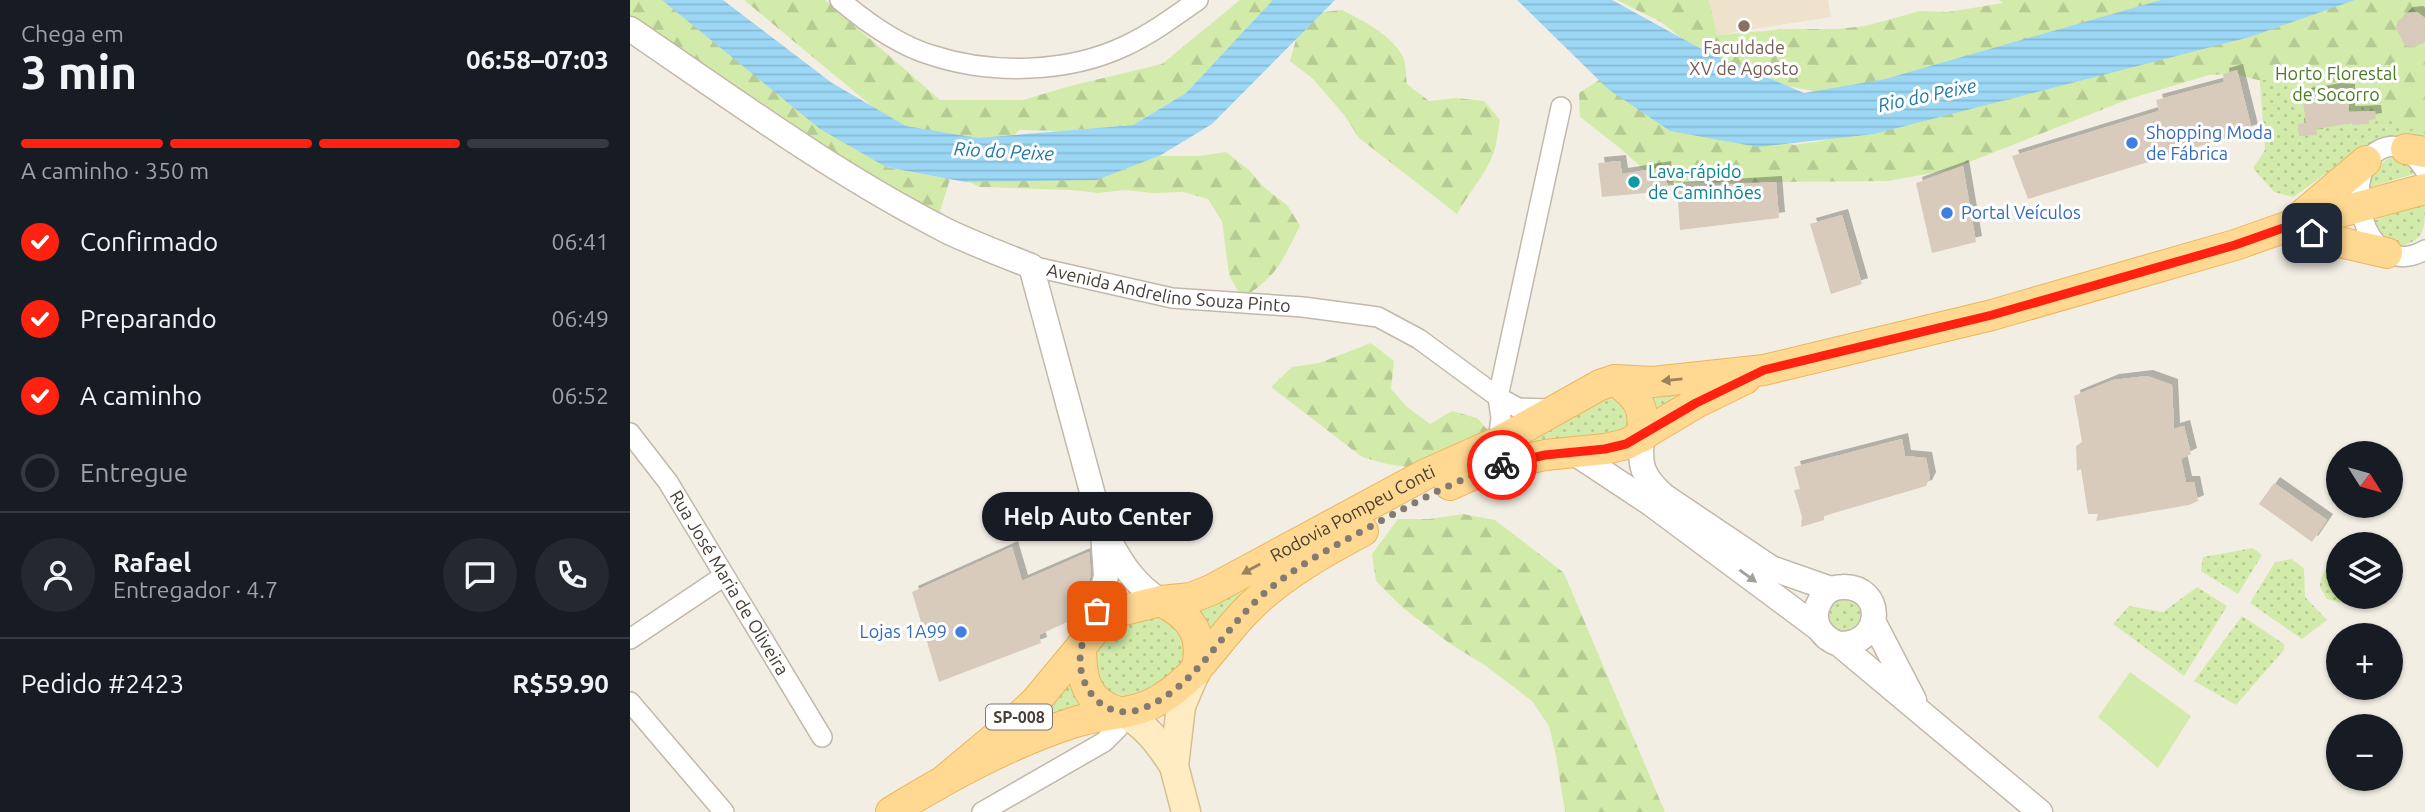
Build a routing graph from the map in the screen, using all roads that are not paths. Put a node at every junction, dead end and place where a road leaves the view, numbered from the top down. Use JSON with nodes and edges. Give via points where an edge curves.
{"nodes":[{"id":1,"x":840,"y":0,"type":"edge"},
{"id":2,"x":1198,"y":0,"type":"edge"},
{"id":3,"x":630,"y":29,"type":"edge"},
{"id":4,"x":1561,"y":107,"type":"dead end"},
{"id":5,"x":2418,"y":157,"type":"edge"},
{"id":6,"x":2366,"y":161,"type":"junction"},
{"id":7,"x":2425,"y":189,"type":"edge"},
{"id":8,"x":2360,"y":207,"type":"junction"},
{"id":9,"x":2289,"y":226,"type":"junction"},
{"id":10,"x":2425,"y":250,"type":"edge"},
{"id":11,"x":2387,"y":253,"type":"junction"},
{"id":12,"x":1031,"y":266,"type":"junction"},
{"id":13,"x":1764,"y":370,"type":"junction"},
{"id":14,"x":1615,"y":380,"type":"junction"},
{"id":15,"x":1498,"y":397,"type":"junction"},
{"id":16,"x":1558,"y":409,"type":"junction"},
{"id":17,"x":630,"y":433,"type":"edge"},
{"id":18,"x":1642,"y":437,"type":"junction"},
{"id":19,"x":1498,"y":442,"type":"junction"},
{"id":20,"x":1573,"y":452,"type":"junction"},
{"id":21,"x":1103,"y":532,"type":"junction"},
{"id":22,"x":724,"y":576,"type":"junction"},
{"id":23,"x":1831,"y":589,"type":"junction"},
{"id":24,"x":1161,"y":601,"type":"junction"},
{"id":25,"x":1873,"y":621,"type":"junction"},
{"id":26,"x":1818,"y":628,"type":"junction"},
{"id":27,"x":630,"y":639,"type":"edge"},
{"id":28,"x":1839,"y":644,"type":"junction"},
{"id":29,"x":1081,"y":646,"type":"junction"},
{"id":30,"x":1196,"y":671,"type":"junction"},
{"id":31,"x":630,"y":702,"type":"edge"},
{"id":32,"x":1122,"y":713,"type":"junction"},
{"id":33,"x":1922,"y":713,"type":"junction"},
{"id":34,"x":822,"y":737,"type":"dead end"},
{"id":35,"x":1174,"y":766,"type":"junction"},
{"id":36,"x":947,"y":778,"type":"junction"},
{"id":37,"x":724,"y":812,"type":"edge"},
{"id":38,"x":891,"y":812,"type":"edge"},
{"id":39,"x":982,"y":812,"type":"edge"},
{"id":40,"x":1186,"y":812,"type":"edge"},
{"id":41,"x":2040,"y":812,"type":"edge"}],
"edges":[{"from":1,"to":2,"type":"street","via":[[893,38],[930,55],[1022,69],[1081,61],[1124,47]]},
{"from":3,"to":12,"type":"street","name":"Avenida Andrelino Souza Pinto","via":[[903,208]]},
{"from":4,"to":15,"type":"street"},
{"from":5,"to":6,"type":"street","via":[[2385,148]]},
{"from":6,"to":8,"type":"street"},
{"from":6,"to":9,"type":"main road"},
{"from":7,"to":8,"type":"main road","number":"SP-008"},
{"from":8,"to":9,"type":"main road","number":"SP-008"},
{"from":8,"to":11,"type":"street","via":[[2371,237]]},
{"from":9,"to":11,"type":"main road"},
{"from":9,"to":13,"type":"main road","number":"SP-008","via":[[1992,315]]},
{"from":10,"to":11,"type":"street","via":[[2409,257]]},
{"from":12,"to":15,"type":"street","name":"Avenida Andrelino Souza Pinto","via":[[1172,298],[1378,317],[1419,339]]},
{"from":12,"to":21,"type":"street"},
{"from":13,"to":14,"type":"main road","number":"SP-008","one_way":true,"via":[[1653,382]]},
{"from":13,"to":18,"type":"main road","number":"SP-008","via":[[1696,403]]},
{"from":14,"to":16,"type":"main road","name":"Rodovia Pompeu Conti","number":"SP-008"},
{"from":14,"to":18,"type":"main road","via":[[1632,392],[1642,407]]},
{"from":15,"to":16,"type":"street","name":"Avenida Andrelino Souza Pinto","via":[[1518,408]]},
{"from":15,"to":19,"type":"street"},
{"from":16,"to":19,"type":"main road","name":"Rodovia Pompeu Conti","number":"SP-008"},
{"from":17,"to":22,"type":"street","name":"Rua José Maria de Oliveira","via":[[668,482]]},
{"from":18,"to":20,"type":"main road","name":"Rodovia Pompeu Conti","number":"SP-008","via":[[1605,449]]},
{"from":18,"to":23,"type":"street","via":[[1640,459],[1645,474],[1664,496],[1760,562]]},
{"from":19,"to":24,"type":"main road","name":"Rodovia Pompeu Conti","number":"SP-008","one_way":true,"via":[[1426,474],[1212,590]]},
{"from":20,"to":26,"type":"street","one_way":true,"via":[[1650,503]]},
{"from":20,"to":30,"type":"main road","name":"Rodovia Pompeu Conti","number":"SP-008","via":[[1474,474],[1347,540],[1267,591]]},
{"from":21,"to":24,"type":"street","via":[[1132,579]]},
{"from":21,"to":29,"type":"street","via":[[1106,576]]},
{"from":22,"to":27,"type":"street"},
{"from":22,"to":34,"type":"street","name":"Rua José Maria de Oliveira"},
{"from":23,"to":25,"type":"street","via":[[1852,587],[1865,594]]},
{"from":23,"to":26,"type":"street","via":[[1817,606]]},
{"from":24,"to":29,"type":"main road","number":"SP-008","via":[[1104,619]]},
{"from":24,"to":30,"type":"main road","via":[[1181,612],[1197,637]]},
{"from":25,"to":28,"type":"street","via":[[1865,637]]},
{"from":25,"to":33,"type":"street"},
{"from":26,"to":28,"type":"street"},
{"from":28,"to":33,"type":"street"},
{"from":29,"to":32,"type":"main road","via":[[1083,682],[1107,709]]},
{"from":29,"to":36,"type":"main road","number":"SP-008","via":[[1036,701]]},
{"from":30,"to":32,"type":"main road","number":"SP-008","via":[[1159,700]]},
{"from":30,"to":35,"type":"main road","via":[[1181,706]]},
{"from":31,"to":37,"type":"street"},
{"from":32,"to":35,"type":"main road","via":[[1135,719]]},
{"from":32,"to":36,"type":"main road","number":"SP-008","via":[[1074,722]]},
{"from":32,"to":39,"type":"street","via":[[1118,727],[1104,742]]},
{"from":33,"to":41,"type":"street"},
{"from":35,"to":40,"type":"main road"},
{"from":36,"to":38,"type":"main road","number":"SP-008"}]}
